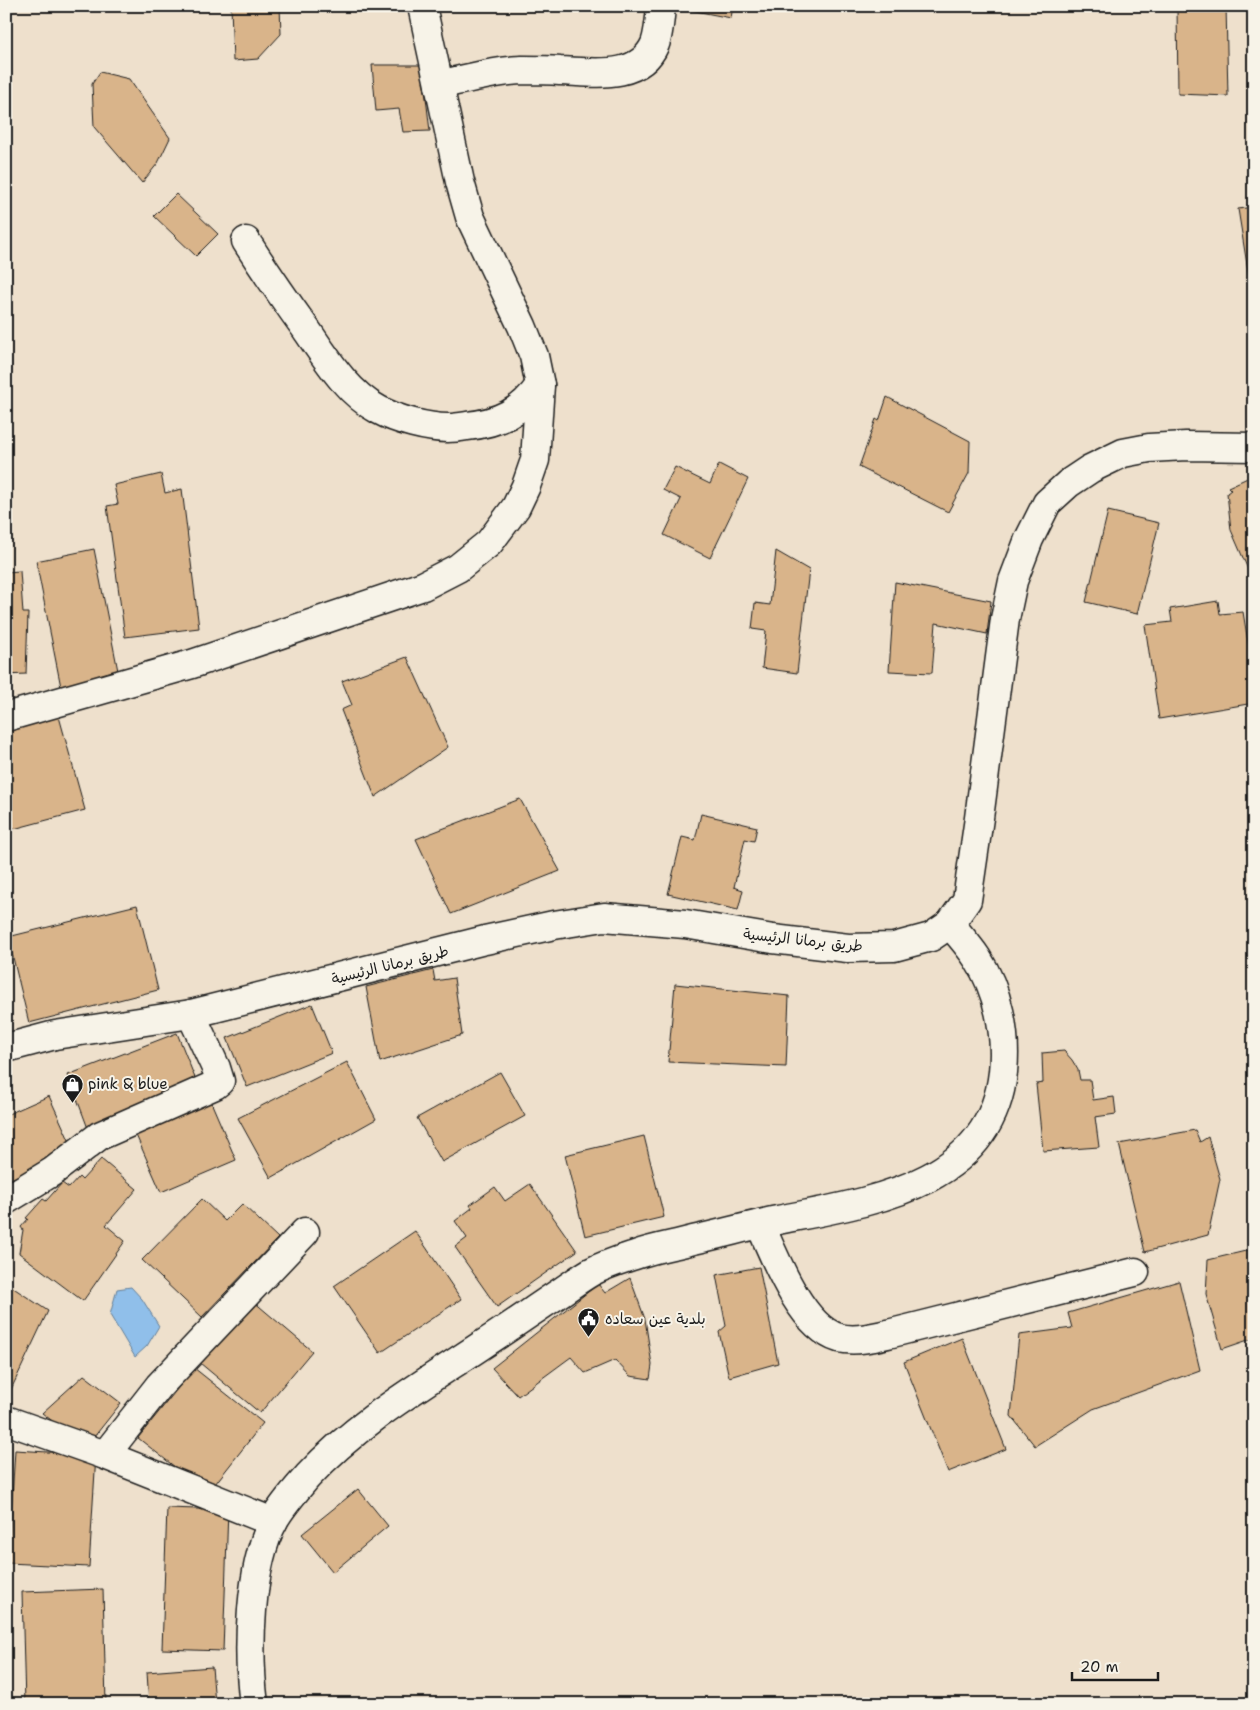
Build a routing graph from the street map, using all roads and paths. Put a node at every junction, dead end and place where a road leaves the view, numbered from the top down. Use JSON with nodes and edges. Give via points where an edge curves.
{"nodes":[{"id":1,"x":422,"y":6,"type":"edge"},
{"id":2,"x":661,"y":6,"type":"edge"},
{"id":3,"x":440,"y":85,"type":"junction"},
{"id":4,"x":246,"y":241,"type":"dead end"},
{"id":5,"x":540,"y":386,"type":"junction"},
{"id":6,"x":1254,"y":447,"type":"edge"},
{"id":7,"x":6,"y":717,"type":"edge"},
{"id":8,"x":950,"y":924,"type":"junction"},
{"id":9,"x":191,"y":1014,"type":"junction"},
{"id":10,"x":6,"y":1048,"type":"edge"},
{"id":11,"x":6,"y":1200,"type":"edge"},
{"id":12,"x":760,"y":1224,"type":"junction"},
{"id":13,"x":306,"y":1232,"type":"dead end"},
{"id":14,"x":1135,"y":1272,"type":"dead end"},
{"id":15,"x":6,"y":1420,"type":"edge"},
{"id":16,"x":104,"y":1455,"type":"junction"},
{"id":17,"x":273,"y":1522,"type":"junction"},
{"id":18,"x":254,"y":1704,"type":"edge"}],
"edges":[{"from":1,"to":3,"type":"street"},
{"from":2,"to":3,"type":"street","via":[[655,43],[640,62],[629,69],[596,73],[520,70]]},
{"from":3,"to":5,"type":"street","via":[[470,217],[522,326],[534,356]]},
{"from":4,"to":5,"type":"street","via":[[326,358],[355,392],[379,410],[414,422],[448,428],[477,425],[510,414],[532,398]]},
{"from":5,"to":7,"type":"street","via":[[534,460],[526,486],[516,507],[489,543],[458,568],[423,586],[192,664]]},
{"from":6,"to":8,"type":"street","name":"طريق برمانا الرئيسية","via":[[1186,446],[1122,453],[1090,469],[1047,503],[1013,581],[966,900]]},
{"from":8,"to":9,"type":"street","name":"طريق برمانا الرئيسية","via":[[931,938],[894,947],[848,948],[684,924],[604,917],[485,940]]},
{"from":8,"to":12,"type":"street","via":[[977,958],[1000,1016],[1004,1041],[1001,1091],[989,1120],[972,1145],[930,1178],[863,1203]]},
{"from":9,"to":10,"type":"street","name":"طريق برمانا الرئيسية","via":[[55,1035]]},
{"from":9,"to":11,"type":"street","via":[[220,1081],[99,1136],[52,1172]]},
{"from":12,"to":14,"type":"street","via":[[784,1278],[810,1317],[830,1334],[846,1339],[892,1333]]},
{"from":12,"to":17,"type":"street","via":[[642,1253],[593,1271],[373,1417],[316,1467]]},
{"from":13,"to":16,"type":"street","via":[[159,1386]]},
{"from":15,"to":16,"type":"street"},
{"from":16,"to":17,"type":"street"},
{"from":17,"to":18,"type":"street","via":[[256,1568],[250,1678]]}]}
